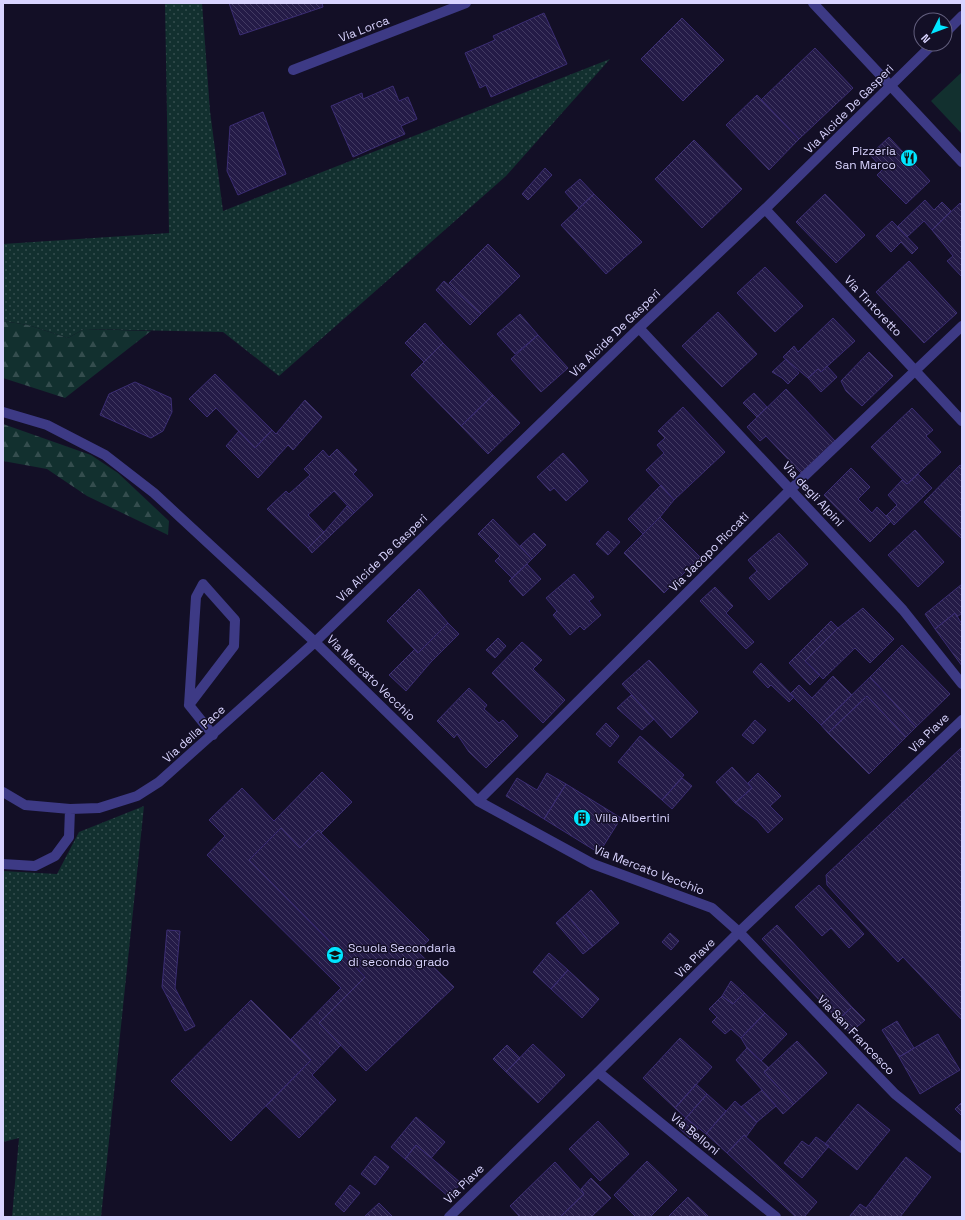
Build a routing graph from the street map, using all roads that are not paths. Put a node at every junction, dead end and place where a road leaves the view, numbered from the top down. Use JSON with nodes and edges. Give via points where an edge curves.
{"nodes":[{"id":1,"x":466,"y":3,"type":"edge"},
{"id":2,"x":813,"y":3,"type":"edge"},
{"id":3,"x":962,"y":16,"type":"edge"},
{"id":4,"x":953,"y":24,"type":"edge"},
{"id":5,"x":925,"y":52,"type":"edge"},
{"id":6,"x":293,"y":70,"type":"dead end"},
{"id":7,"x":890,"y":86,"type":"junction"},
{"id":8,"x":962,"y":162,"type":"edge"},
{"id":9,"x":765,"y":209,"type":"junction"},
{"id":10,"x":962,"y":326,"type":"edge"},
{"id":11,"x":639,"y":328,"type":"junction"},
{"id":12,"x":915,"y":370,"type":"junction"},
{"id":13,"x":3,"y":412,"type":"edge"},
{"id":14,"x":962,"y":421,"type":"edge"},
{"id":15,"x":791,"y":489,"type":"junction"},
{"id":16,"x":315,"y":642,"type":"junction"},
{"id":17,"x":962,"y":684,"type":"edge"},
{"id":18,"x":189,"y":705,"type":"junction"},
{"id":19,"x":962,"y":720,"type":"edge"},
{"id":20,"x":213,"y":735,"type":"junction"},
{"id":21,"x":3,"y":792,"type":"edge"},
{"id":22,"x":478,"y":801,"type":"junction"},
{"id":23,"x":70,"y":809,"type":"junction"},
{"id":24,"x":3,"y":864,"type":"edge"},
{"id":25,"x":739,"y":932,"type":"junction"},
{"id":26,"x":598,"y":1072,"type":"junction"},
{"id":27,"x":962,"y":1148,"type":"edge"},
{"id":28,"x":449,"y":1217,"type":"edge"},
{"id":29,"x":776,"y":1217,"type":"edge"}],
"edges":[{"from":1,"to":6,"type":"street","name":"Via Lorca"},
{"from":2,"to":7,"type":"street"},
{"from":3,"to":4,"type":"street"},
{"from":5,"to":7,"type":"street","name":"Via Alcide De Gasperi"},
{"from":7,"to":8,"type":"street"},
{"from":7,"to":9,"type":"street","name":"Via Alcide De Gasperi"},
{"from":9,"to":11,"type":"street","name":"Via Alcide De Gasperi"},
{"from":9,"to":12,"type":"street","name":"Via Tintoretto"},
{"from":10,"to":12,"type":"street","name":"Via Jacopo Riccati"},
{"from":11,"to":15,"type":"street","name":"Via degli Alpini"},
{"from":11,"to":16,"type":"street","name":"Via Alcide De Gasperi"},
{"from":12,"to":14,"type":"street","name":"Via Tintoretto"},
{"from":12,"to":15,"type":"street","name":"Via Jacopo Riccati"},
{"from":13,"to":16,"type":"street","name":"Via Mercato Vecchio","via":[[47,425],[105,455],[154,493]]},
{"from":15,"to":17,"type":"street","name":"Via degli Alpini","via":[[903,610]]},
{"from":15,"to":22,"type":"street","name":"Via Jacopo Riccati"},
{"from":16,"to":20,"type":"street","name":"Via della Pace"},
{"from":16,"to":22,"type":"street","name":"Via Mercato Vecchio"},
{"from":18,"to":18,"type":"street","via":[[234,646],[235,620],[203,584],[196,598]]},
{"from":18,"to":20,"type":"street"},
{"from":19,"to":25,"type":"street","name":"Via Piave"},
{"from":20,"to":23,"type":"street","name":"Via della Pace","via":[[159,782],[137,796],[98,808]]},
{"from":21,"to":23,"type":"street","name":"Via della Pace","via":[[25,805]]},
{"from":22,"to":25,"type":"street","name":"Via Mercato Vecchio","via":[[593,864],[712,908]]},
{"from":23,"to":24,"type":"street","via":[[69,837],[55,856],[35,866]]},
{"from":25,"to":26,"type":"street","name":"Via Piave"},
{"from":25,"to":27,"type":"street","name":"Via San Francesco","via":[[895,1094]]},
{"from":26,"to":28,"type":"street","name":"Via Piave"},
{"from":26,"to":29,"type":"street","name":"Via Belloni"}]}
